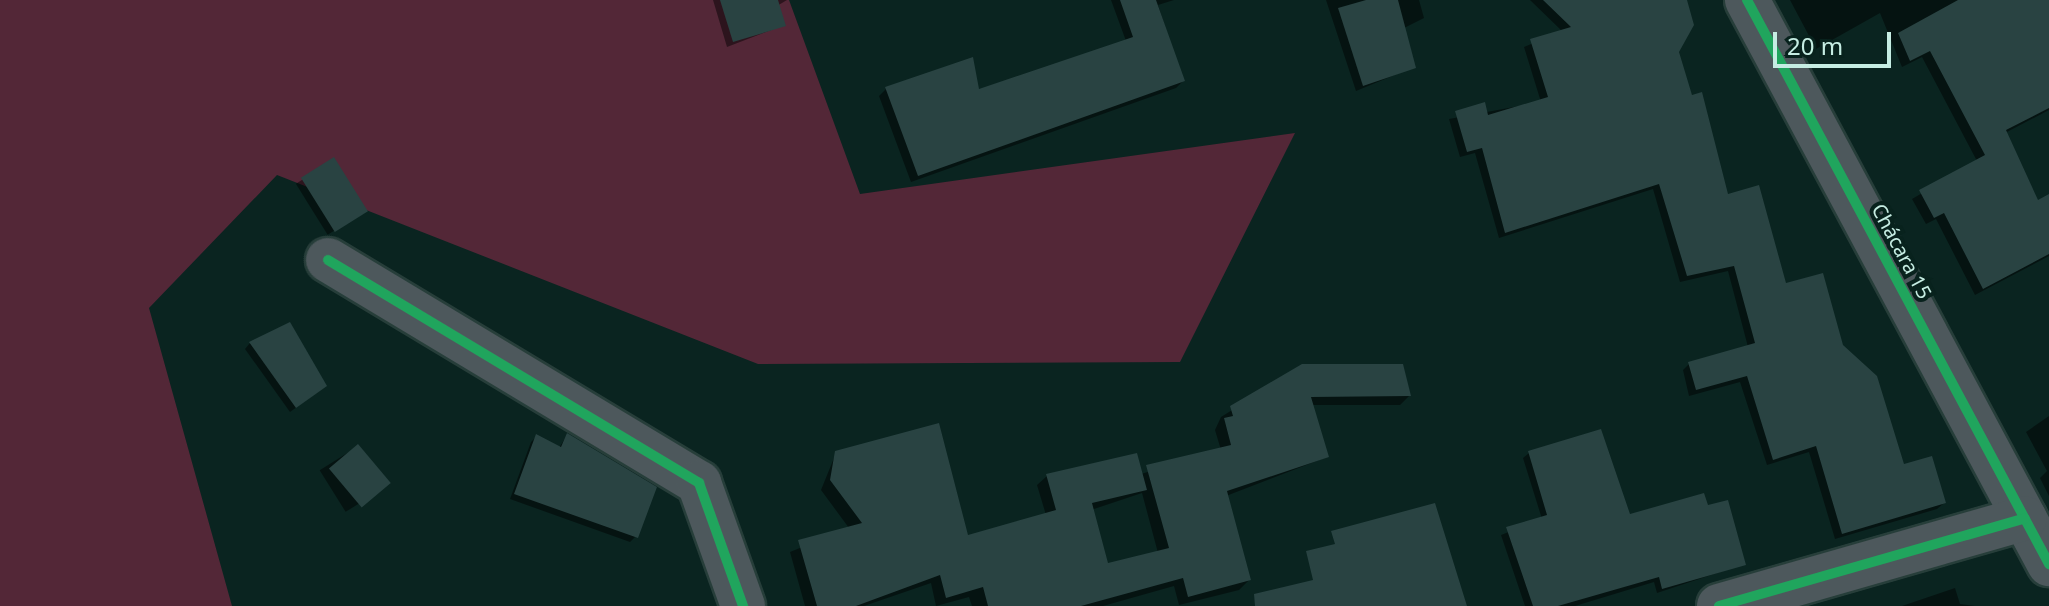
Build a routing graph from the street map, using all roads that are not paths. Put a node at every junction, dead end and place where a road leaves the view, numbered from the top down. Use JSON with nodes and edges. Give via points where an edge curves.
{"nodes":[{"id":1,"x":1747,"y":0,"type":"edge"},
{"id":2,"x":328,"y":260,"type":"dead end"},
{"id":3,"x":2025,"y":518,"type":"junction"},
{"id":4,"x":2049,"y":564,"type":"edge"},
{"id":5,"x":743,"y":606,"type":"edge"},
{"id":6,"x":1719,"y":606,"type":"edge"}],
"edges":[{"from":1,"to":3,"type":"street","name":"Chácara 15"},
{"from":2,"to":5,"type":"street","via":[[699,483]]},
{"from":3,"to":4,"type":"street","name":"Chácara 15"},
{"from":3,"to":6,"type":"street"}]}
